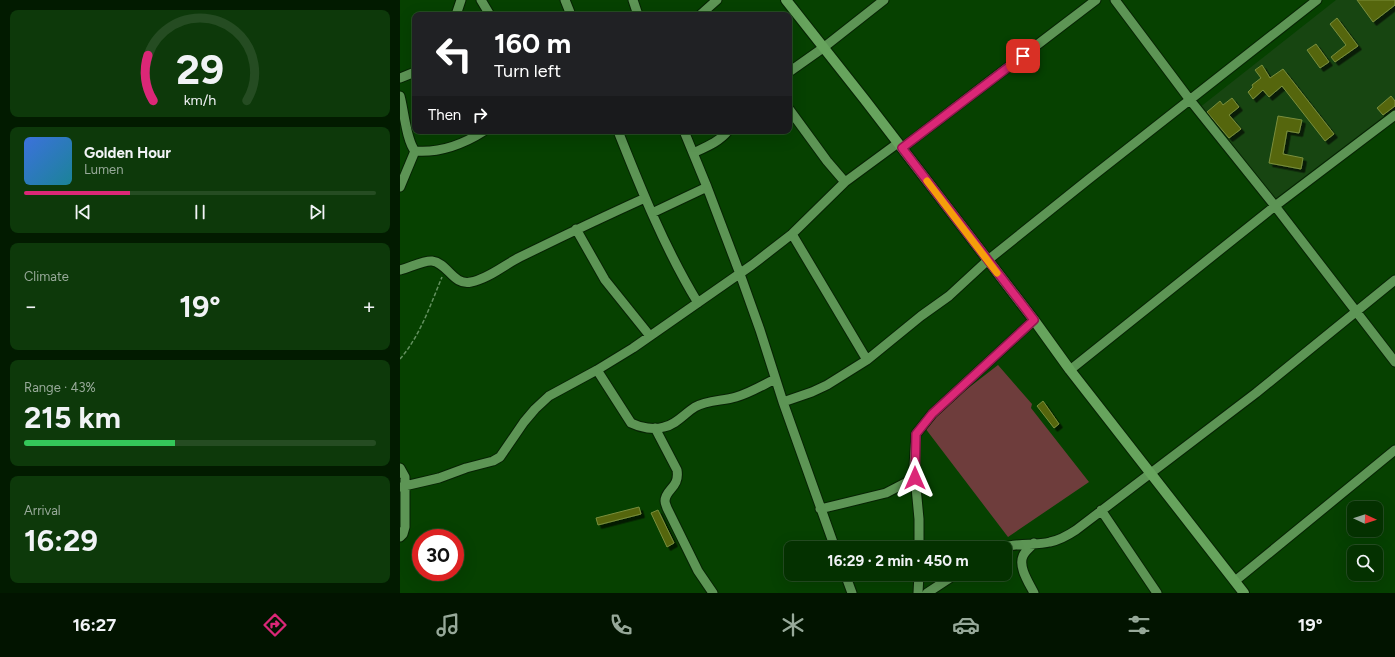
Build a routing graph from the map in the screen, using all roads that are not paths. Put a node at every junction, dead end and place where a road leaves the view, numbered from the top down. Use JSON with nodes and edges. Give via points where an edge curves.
{"nodes":[{"id":1,"x":461,"y":0,"type":"edge"},
{"id":2,"x":481,"y":0,"type":"edge"},
{"id":3,"x":565,"y":0,"type":"edge"},
{"id":4,"x":633,"y":0,"type":"edge"},
{"id":5,"x":717,"y":0,"type":"edge"},
{"id":6,"x":786,"y":0,"type":"edge"},
{"id":7,"x":884,"y":0,"type":"edge"},
{"id":8,"x":1096,"y":0,"type":"edge"},
{"id":9,"x":1116,"y":0,"type":"edge"},
{"id":10,"x":1317,"y":0,"type":"edge"},
{"id":11,"x":457,"y":12,"type":"edge"},
{"id":12,"x":488,"y":12,"type":"edge"},
{"id":13,"x":570,"y":12,"type":"edge"},
{"id":14,"x":637,"y":12,"type":"edge"},
{"id":15,"x":711,"y":12,"type":"edge"},
{"id":16,"x":824,"y":48,"type":"junction"},
{"id":17,"x":792,"y":70,"type":"edge"},
{"id":18,"x":412,"y":73,"type":"edge"},
{"id":19,"x":400,"y":78,"type":"edge"},
{"id":20,"x":400,"y":96,"type":"edge"},
{"id":21,"x":1190,"y":100,"type":"junction"},
{"id":22,"x":792,"y":113,"type":"edge"},
{"id":23,"x":1395,"y":115,"type":"edge"},
{"id":24,"x":478,"y":134,"type":"edge"},
{"id":25,"x":619,"y":134,"type":"edge"},
{"id":26,"x":685,"y":134,"type":"edge"},
{"id":27,"x":725,"y":134,"type":"edge"},
{"id":28,"x":900,"y":146,"type":"junction"},
{"id":29,"x":415,"y":151,"type":"junction"},
{"id":30,"x":693,"y":154,"type":"junction"},
{"id":31,"x":845,"y":182,"type":"junction"},
{"id":32,"x":400,"y":187,"type":"edge"},
{"id":33,"x":707,"y":187,"type":"junction"},
{"id":34,"x":645,"y":198,"type":"junction"},
{"id":35,"x":1276,"y":206,"type":"junction"},
{"id":36,"x":652,"y":213,"type":"junction"},
{"id":37,"x":576,"y":229,"type":"junction"},
{"id":38,"x":792,"y":234,"type":"junction"},
{"id":39,"x":988,"y":260,"type":"junction"},
{"id":40,"x":400,"y":270,"type":"edge"},
{"id":41,"x":740,"y":274,"type":"junction"},
{"id":42,"x":1395,"y":280,"type":"edge"},
{"id":43,"x":698,"y":303,"type":"junction"},
{"id":44,"x":1357,"y":311,"type":"junction"},
{"id":45,"x":1034,"y":320,"type":"junction"},
{"id":46,"x":650,"y":336,"type":"junction"},
{"id":47,"x":867,"y":360,"type":"junction"},
{"id":48,"x":1395,"y":362,"type":"edge"},
{"id":49,"x":597,"y":370,"type":"junction"},
{"id":50,"x":1070,"y":370,"type":"junction"},
{"id":51,"x":775,"y":379,"type":"junction"},
{"id":52,"x":782,"y":402,"type":"junction"},
{"id":53,"x":655,"y":428,"type":"junction"},
{"id":54,"x":1395,"y":450,"type":"edge"},
{"id":55,"x":400,"y":468,"type":"edge"},
{"id":56,"x":1151,"y":473,"type":"junction"},
{"id":57,"x":915,"y":478,"type":"junction"},
{"id":58,"x":403,"y":487,"type":"edge"},
{"id":59,"x":820,"y":509,"type":"junction"},
{"id":60,"x":1101,"y":510,"type":"junction"},
{"id":61,"x":400,"y":537,"type":"edge"},
{"id":62,"x":832,"y":541,"type":"edge"},
{"id":63,"x":919,"y":541,"type":"edge"},
{"id":64,"x":1034,"y":543,"type":"junction"},
{"id":65,"x":1012,"y":546,"type":"edge"},
{"id":66,"x":848,"y":581,"type":"edge"},
{"id":67,"x":918,"y":581,"type":"edge"},
{"id":68,"x":945,"y":581,"type":"edge"},
{"id":69,"x":1235,"y":581,"type":"junction"},
{"id":70,"x":713,"y":593,"type":"edge"},
{"id":71,"x":852,"y":593,"type":"edge"},
{"id":72,"x":918,"y":593,"type":"edge"},
{"id":73,"x":927,"y":593,"type":"edge"},
{"id":74,"x":1034,"y":593,"type":"edge"},
{"id":75,"x":1157,"y":593,"type":"edge"},
{"id":76,"x":1244,"y":593,"type":"edge"}],
"edges":[{"from":1,"to":11,"type":"street"},
{"from":2,"to":12,"type":"street"},
{"from":3,"to":13,"type":"street"},
{"from":4,"to":14,"type":"street"},
{"from":5,"to":15,"type":"street"},
{"from":6,"to":16,"type":"main road"},
{"from":7,"to":16,"type":"street"},
{"from":8,"to":28,"type":"street"},
{"from":9,"to":21,"type":"street"},
{"from":10,"to":21,"type":"street"},
{"from":16,"to":17,"type":"street"},
{"from":16,"to":28,"type":"main road"},
{"from":18,"to":19,"type":"street"},
{"from":20,"to":29,"type":"street"},
{"from":21,"to":35,"type":"street"},
{"from":21,"to":39,"type":"street"},
{"from":22,"to":31,"type":"street"},
{"from":23,"to":35,"type":"street"},
{"from":24,"to":29,"type":"street","via":[[439,150]]},
{"from":25,"to":34,"type":"street"},
{"from":26,"to":30,"type":"street"},
{"from":27,"to":30,"type":"street","via":[[715,143]]},
{"from":28,"to":31,"type":"street"},
{"from":28,"to":39,"type":"main road"},
{"from":29,"to":32,"type":"street"},
{"from":30,"to":33,"type":"street"},
{"from":31,"to":38,"type":"street"},
{"from":33,"to":36,"type":"street"},
{"from":33,"to":41,"type":"street"},
{"from":34,"to":36,"type":"street"},
{"from":34,"to":37,"type":"street"},
{"from":35,"to":44,"type":"street"},
{"from":35,"to":50,"type":"street"},
{"from":36,"to":43,"type":"street"},
{"from":37,"to":40,"type":"street","via":[[470,282],[460,282],[446,268],[434,261]]},
{"from":37,"to":46,"type":"street","via":[[605,280]]},
{"from":38,"to":41,"type":"street"},
{"from":38,"to":47,"type":"street"},
{"from":39,"to":45,"type":"main road"},
{"from":39,"to":47,"type":"street","via":[[949,296]]},
{"from":41,"to":43,"type":"street"},
{"from":41,"to":51,"type":"street"},
{"from":42,"to":44,"type":"street"},
{"from":43,"to":46,"type":"street"},
{"from":44,"to":48,"type":"street"},
{"from":44,"to":56,"type":"street","via":[[1256,393]]},
{"from":45,"to":50,"type":"main road"},
{"from":45,"to":57,"type":"street","via":[[932,414],[916,434]]},
{"from":46,"to":49,"type":"street"},
{"from":47,"to":52,"type":"street","via":[[827,385]]},
{"from":49,"to":53,"type":"street","via":[[632,423],[639,427]]},
{"from":49,"to":58,"type":"street","via":[[549,396],[535,409],[500,457],[439,478]]},
{"from":50,"to":56,"type":"main road"},
{"from":51,"to":52,"type":"street"},
{"from":51,"to":53,"type":"street","via":[[738,396],[695,407],[670,425]]},
{"from":52,"to":59,"type":"street"},
{"from":53,"to":70,"type":"street","via":[[677,470],[678,478],[665,501],[667,508],[698,571]]},
{"from":54,"to":69,"type":"street"},
{"from":55,"to":58,"type":"street","via":[[405,477]]},
{"from":56,"to":60,"type":"street"},
{"from":56,"to":69,"type":"main road"},
{"from":57,"to":59,"type":"street","via":[[886,493]]},
{"from":57,"to":63,"type":"street"},
{"from":58,"to":61,"type":"street","via":[[405,527]]},
{"from":59,"to":62,"type":"street"},
{"from":60,"to":64,"type":"street","via":[[1063,538],[1048,543]]},
{"from":60,"to":75,"type":"street"},
{"from":64,"to":65,"type":"street"},
{"from":64,"to":74,"type":"street","via":[[1023,556],[1022,563],[1024,574]]},
{"from":66,"to":71,"type":"street"},
{"from":67,"to":72,"type":"street"},
{"from":68,"to":73,"type":"street"},
{"from":69,"to":76,"type":"main road"}]}
